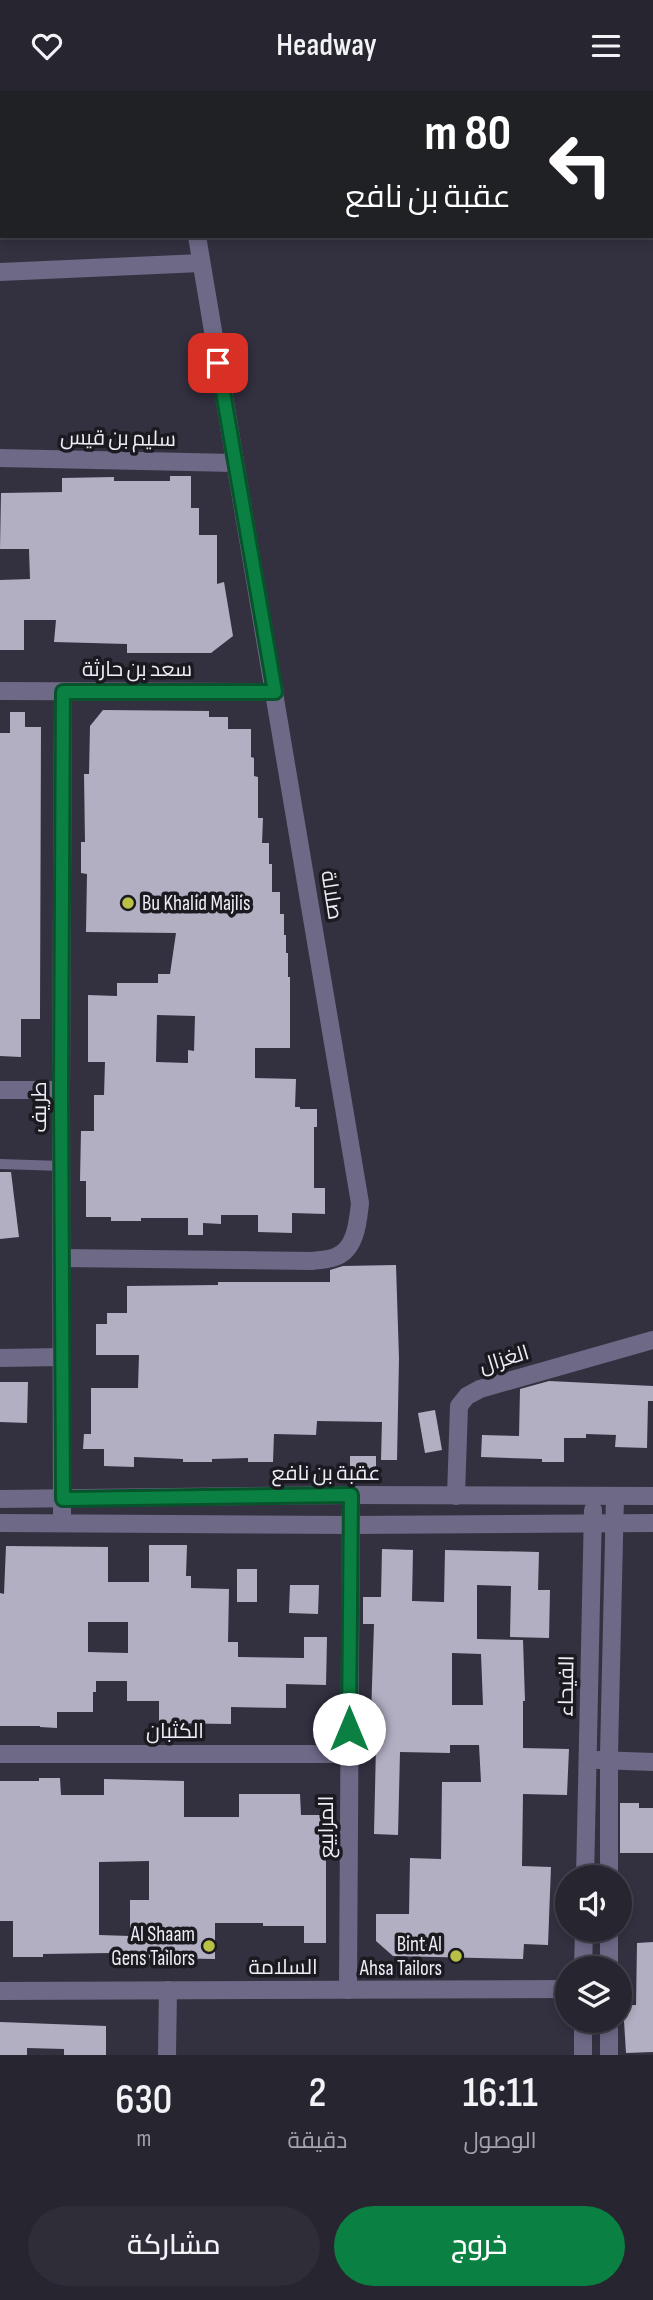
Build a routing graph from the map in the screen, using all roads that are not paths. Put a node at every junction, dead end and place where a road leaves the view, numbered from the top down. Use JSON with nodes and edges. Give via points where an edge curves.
{"nodes":[{"id":1,"x":197,"y":238,"type":"edge"},
{"id":2,"x":201,"y":263,"type":"junction"},
{"id":3,"x":0,"y":272,"type":"edge"},
{"id":4,"x":0,"y":458,"type":"edge"},
{"id":5,"x":235,"y":463,"type":"junction"},
{"id":6,"x":0,"y":691,"type":"edge"},
{"id":7,"x":63,"y":692,"type":"junction"},
{"id":8,"x":275,"y":692,"type":"junction"},
{"id":9,"x":0,"y":1090,"type":"edge"},
{"id":10,"x":61,"y":1090,"type":"junction"},
{"id":11,"x":0,"y":1164,"type":"edge"},
{"id":12,"x":62,"y":1166,"type":"junction"},
{"id":13,"x":62,"y":1258,"type":"junction"},
{"id":14,"x":653,"y":1340,"type":"edge"},
{"id":15,"x":62,"y":1357,"type":"junction"},
{"id":16,"x":0,"y":1358,"type":"edge"},
{"id":17,"x":351,"y":1495,"type":"junction"},
{"id":18,"x":456,"y":1496,"type":"junction"},
{"id":19,"x":593,"y":1496,"type":"junction"},
{"id":20,"x":615,"y":1496,"type":"junction"},
{"id":21,"x":653,"y":1496,"type":"edge"},
{"id":22,"x":0,"y":1499,"type":"edge"},
{"id":23,"x":63,"y":1499,"type":"junction"},
{"id":24,"x":593,"y":1522,"type":"junction"},
{"id":25,"x":0,"y":1523,"type":"edge"},
{"id":26,"x":62,"y":1523,"type":"junction"},
{"id":27,"x":615,"y":1523,"type":"junction"},
{"id":28,"x":653,"y":1523,"type":"edge"},
{"id":29,"x":351,"y":1525,"type":"junction"},
{"id":30,"x":0,"y":1754,"type":"edge"},
{"id":31,"x":349,"y":1754,"type":"junction"},
{"id":32,"x":587,"y":1760,"type":"junction"},
{"id":33,"x":609,"y":1761,"type":"junction"},
{"id":34,"x":653,"y":1762,"type":"edge"},
{"id":35,"x":585,"y":1865,"type":"edge"},
{"id":36,"x":609,"y":1865,"type":"edge"},
{"id":37,"x":555,"y":1989,"type":"edge"},
{"id":38,"x":168,"y":1990,"type":"junction"},
{"id":39,"x":348,"y":1990,"type":"junction"},
{"id":40,"x":0,"y":1991,"type":"edge"},
{"id":41,"x":583,"y":2033,"type":"edge"},
{"id":42,"x":609,"y":2033,"type":"edge"},
{"id":43,"x":167,"y":2055,"type":"edge"},
{"id":44,"x":583,"y":2055,"type":"edge"},
{"id":45,"x":609,"y":2055,"type":"edge"}],
"edges":[{"from":1,"to":2,"type":"street","name":"صلالة"},
{"from":2,"to":3,"type":"street"},
{"from":2,"to":5,"type":"street","name":"صلالة"},
{"from":4,"to":5,"type":"street","name":"سليم بن قيس"},
{"from":5,"to":8,"type":"street","name":"صلالة"},
{"from":6,"to":7,"type":"street","name":"سعد بن حارثة"},
{"from":7,"to":8,"type":"street","name":"سعد بن حارثة"},
{"from":7,"to":10,"type":"street","name":"طريف"},
{"from":8,"to":13,"type":"street","name":"صلالة","via":[[360,1202],[358,1227],[338,1257],[312,1261]]},
{"from":9,"to":10,"type":"street"},
{"from":10,"to":12,"type":"street","name":"طريف"},
{"from":11,"to":12,"type":"lane"},
{"from":12,"to":13,"type":"street","name":"طريف"},
{"from":13,"to":15,"type":"street","name":"طريف"},
{"from":14,"to":18,"type":"street","name":"الغزال","via":[[467,1395],[459,1406]]},
{"from":15,"to":16,"type":"street"},
{"from":15,"to":23,"type":"street","name":"طريف"},
{"from":17,"to":18,"type":"street","name":"عقبة بن نافع"},
{"from":17,"to":23,"type":"street","name":"عقبة بن نافع"},
{"from":17,"to":29,"type":"street","name":"المرابيع"},
{"from":18,"to":19,"type":"street","name":"عقبة بن نافع"},
{"from":19,"to":20,"type":"street","name":"عقبة بن نافع"},
{"from":19,"to":24,"type":"street","name":"الفيحاء"},
{"from":20,"to":21,"type":"street","name":"عقبة بن نافع"},
{"from":20,"to":27,"type":"street"},
{"from":22,"to":23,"type":"street","name":"عقبة بن نافع"},
{"from":23,"to":26,"type":"street","name":"طريف"},
{"from":24,"to":27,"type":"street"},
{"from":24,"to":29,"type":"street"},
{"from":24,"to":32,"type":"street","name":"الفيحاء"},
{"from":25,"to":26,"type":"street"},
{"from":26,"to":29,"type":"street"},
{"from":27,"to":28,"type":"street"},
{"from":27,"to":33,"type":"street"},
{"from":29,"to":31,"type":"street","name":"المرابيع"},
{"from":30,"to":31,"type":"street","name":"الكثبان"},
{"from":31,"to":39,"type":"street","name":"المرابيع"},
{"from":32,"to":33,"type":"street"},
{"from":32,"to":35,"type":"street","name":"الفيحاء"},
{"from":33,"to":34,"type":"street"},
{"from":33,"to":36,"type":"street"},
{"from":37,"to":39,"type":"street","name":"السلامة"},
{"from":38,"to":39,"type":"street","name":"السلامة"},
{"from":38,"to":40,"type":"street","name":"السلامة"},
{"from":38,"to":43,"type":"street"},
{"from":41,"to":44,"type":"street"},
{"from":42,"to":45,"type":"street"}]}
